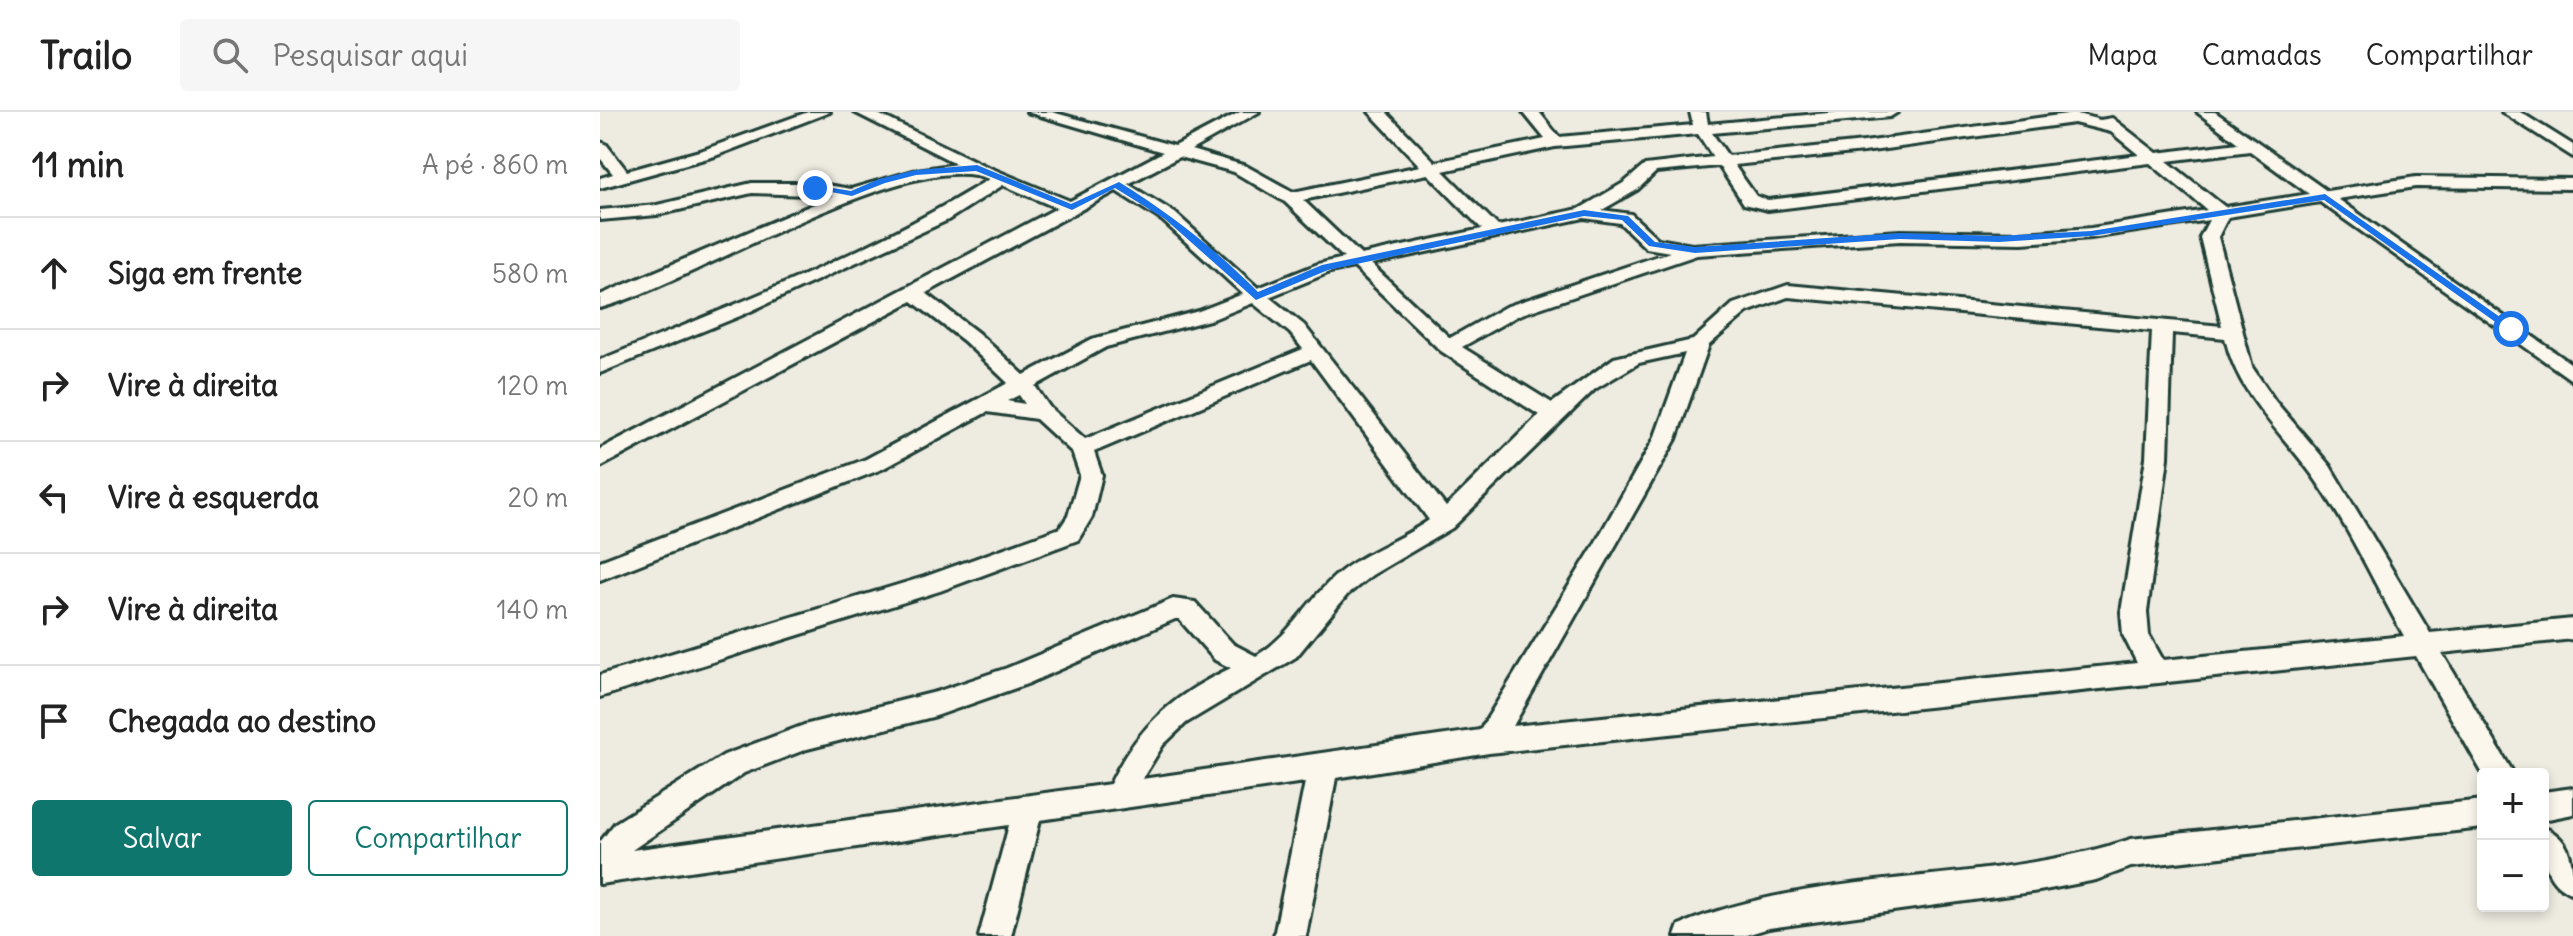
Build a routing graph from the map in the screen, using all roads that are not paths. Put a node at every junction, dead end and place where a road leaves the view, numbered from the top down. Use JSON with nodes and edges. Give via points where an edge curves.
{"nodes":[{"id":1,"x":822,"y":112,"type":"edge"},
{"id":2,"x":862,"y":112,"type":"edge"},
{"id":3,"x":1035,"y":112,"type":"edge"},
{"id":4,"x":1249,"y":112,"type":"edge"},
{"id":5,"x":1377,"y":112,"type":"edge"},
{"id":6,"x":1531,"y":112,"type":"edge"},
{"id":7,"x":2096,"y":112,"type":"edge"},
{"id":8,"x":2205,"y":112,"type":"edge"},
{"id":9,"x":2510,"y":112,"type":"edge"},
{"id":10,"x":1879,"y":113,"type":"edge"},
{"id":11,"x":2079,"y":115,"type":"edge"},
{"id":12,"x":1700,"y":121,"type":"edge"},
{"id":13,"x":2228,"y":127,"type":"junction"},
{"id":14,"x":2118,"y":129,"type":"junction"},
{"id":15,"x":1555,"y":142,"type":"junction"},
{"id":16,"x":2254,"y":146,"type":"junction"},
{"id":17,"x":600,"y":147,"type":"edge"},
{"id":18,"x":2232,"y":150,"type":"junction"},
{"id":19,"x":1182,"y":151,"type":"junction"},
{"id":20,"x":2573,"y":152,"type":"edge"},
{"id":21,"x":2152,"y":157,"type":"junction"},
{"id":22,"x":1725,"y":163,"type":"junction"},
{"id":23,"x":1665,"y":164,"type":"junction"},
{"id":24,"x":1428,"y":167,"type":"junction"},
{"id":25,"x":977,"y":168,"type":"junction"},
{"id":26,"x":623,"y":177,"type":"junction"},
{"id":27,"x":1002,"y":178,"type":"junction"},
{"id":28,"x":600,"y":183,"type":"edge"},
{"id":29,"x":1116,"y":184,"type":"junction"},
{"id":30,"x":2573,"y":184,"type":"edge"},
{"id":31,"x":852,"y":194,"type":"junction"},
{"id":32,"x":2325,"y":197,"type":"junction"},
{"id":33,"x":1291,"y":198,"type":"junction"},
{"id":34,"x":1072,"y":208,"type":"junction"},
{"id":35,"x":1584,"y":213,"type":"junction"},
{"id":36,"x":2221,"y":213,"type":"junction"},
{"id":37,"x":600,"y":215,"type":"edge"},
{"id":38,"x":1494,"y":232,"type":"junction"},
{"id":39,"x":1695,"y":250,"type":"junction"},
{"id":40,"x":1353,"y":261,"type":"junction"},
{"id":41,"x":912,"y":292,"type":"junction"},
{"id":42,"x":1256,"y":296,"type":"junction"},
{"id":43,"x":600,"y":302,"type":"edge"},
{"id":44,"x":2162,"y":325,"type":"junction"},
{"id":45,"x":2233,"y":333,"type":"junction"},
{"id":46,"x":1698,"y":345,"type":"junction"},
{"id":47,"x":1448,"y":347,"type":"junction"},
{"id":48,"x":1315,"y":351,"type":"junction"},
{"id":49,"x":609,"y":364,"type":"edge"},
{"id":50,"x":600,"y":374,"type":"edge"},
{"id":51,"x":2573,"y":375,"type":"edge"},
{"id":52,"x":1023,"y":385,"type":"junction"},
{"id":53,"x":982,"y":405,"type":"junction"},
{"id":54,"x":1042,"y":413,"type":"junction"},
{"id":55,"x":1553,"y":414,"type":"junction"},
{"id":56,"x":1082,"y":449,"type":"junction"},
{"id":57,"x":600,"y":459,"type":"edge"},
{"id":58,"x":1444,"y":522,"type":"junction"},
{"id":59,"x":600,"y":571,"type":"edge"},
{"id":60,"x":2573,"y":629,"type":"edge"},
{"id":61,"x":2422,"y":642,"type":"junction"},
{"id":62,"x":1224,"y":652,"type":"junction"},
{"id":63,"x":1258,"y":669,"type":"junction"},
{"id":64,"x":2156,"y":673,"type":"junction"},
{"id":65,"x":600,"y":686,"type":"edge"},
{"id":66,"x":1208,"y":693,"type":"junction"},
{"id":67,"x":1489,"y":741,"type":"junction"},
{"id":68,"x":1323,"y":767,"type":"junction"},
{"id":69,"x":2496,"y":768,"type":"edge"},
{"id":70,"x":1119,"y":796,"type":"junction"},
{"id":71,"x":2573,"y":801,"type":"edge"},
{"id":72,"x":2549,"y":805,"type":"edge"},
{"id":73,"x":1028,"y":809,"type":"junction"},
{"id":74,"x":2477,"y":815,"type":"edge"},
{"id":75,"x":2549,"y":849,"type":"edge"},
{"id":76,"x":600,"y":868,"type":"edge"},
{"id":77,"x":2573,"y":879,"type":"edge"},
{"id":78,"x":995,"y":936,"type":"edge"},
{"id":79,"x":1290,"y":936,"type":"edge"},
{"id":80,"x":1691,"y":936,"type":"edge"}],
"edges":[{"from":1,"to":26,"type":"street"},
{"from":2,"to":25,"type":"street"},
{"from":3,"to":19,"type":"street"},
{"from":4,"to":19,"type":"street"},
{"from":5,"to":24,"type":"street"},
{"from":6,"to":15,"type":"street"},
{"from":7,"to":14,"type":"street"},
{"from":8,"to":13,"type":"street"},
{"from":9,"to":20,"type":"street"},
{"from":10,"to":12,"type":"street"},
{"from":11,"to":14,"type":"street"},
{"from":11,"to":22,"type":"street"},
{"from":12,"to":15,"type":"street"},
{"from":12,"to":22,"type":"street"},
{"from":12,"to":23,"type":"street"},
{"from":13,"to":16,"type":"street"},
{"from":13,"to":18,"type":"street"},
{"from":14,"to":21,"type":"street"},
{"from":15,"to":24,"type":"street"},
{"from":16,"to":18,"type":"street"},
{"from":16,"to":32,"type":"street"},
{"from":17,"to":26,"type":"street"},
{"from":18,"to":21,"type":"street"},
{"from":19,"to":29,"type":"street"},
{"from":19,"to":33,"type":"street","via":[[1240,169]]},
{"from":21,"to":22,"type":"street","via":[[1768,205],[1750,200]]},
{"from":21,"to":36,"type":"street"},
{"from":22,"to":23,"type":"street"},
{"from":23,"to":35,"type":"street","via":[[1644,171],[1631,186]]},
{"from":24,"to":33,"type":"street"},
{"from":24,"to":38,"type":"street"},
{"from":25,"to":27,"type":"street"},
{"from":25,"to":31,"type":"street","via":[[916,173]]},
{"from":26,"to":28,"type":"street"},
{"from":27,"to":34,"type":"street"},
{"from":27,"to":49,"type":"street","via":[[942,216]]},
{"from":29,"to":34,"type":"street"},
{"from":29,"to":42,"type":"street","via":[[1169,217]]},
{"from":30,"to":32,"type":"street","via":[[2416,182]]},
{"from":31,"to":37,"type":"street","via":[[752,188],[657,210]]},
{"from":31,"to":43,"type":"street"},
{"from":32,"to":36,"type":"street"},
{"from":32,"to":51,"type":"street"},
{"from":33,"to":40,"type":"street"},
{"from":34,"to":41,"type":"street"},
{"from":35,"to":38,"type":"street"},
{"from":35,"to":39,"type":"street","via":[[1625,218],[1652,244]]},
{"from":36,"to":39,"type":"street","via":[[2022,238],[1900,236]]},
{"from":36,"to":45,"type":"street","via":[[2209,237]]},
{"from":38,"to":40,"type":"street"},
{"from":39,"to":47,"type":"street","via":[[1512,311]]},
{"from":40,"to":42,"type":"street"},
{"from":40,"to":47,"type":"street"},
{"from":41,"to":52,"type":"street"},
{"from":41,"to":57,"type":"street"},
{"from":42,"to":48,"type":"street"},
{"from":42,"to":52,"type":"street","via":[[1099,343]]},
{"from":44,"to":45,"type":"street"},
{"from":44,"to":46,"type":"street","via":[[1788,291],[1738,306]]},
{"from":44,"to":64,"type":"street","via":[[2157,458],[2134,612],[2136,635]]},
{"from":45,"to":61,"type":"street","via":[[2242,367],[2322,472]]},
{"from":46,"to":55,"type":"street","via":[[1637,354]]},
{"from":46,"to":67,"type":"street","via":[[1676,418],[1636,495]]},
{"from":47,"to":55,"type":"street"},
{"from":48,"to":56,"type":"street"},
{"from":48,"to":58,"type":"street"},
{"from":49,"to":50,"type":"street"},
{"from":52,"to":53,"type":"street"},
{"from":52,"to":54,"type":"street"},
{"from":53,"to":54,"type":"street"},
{"from":53,"to":59,"type":"street","via":[[874,464]]},
{"from":54,"to":56,"type":"street"},
{"from":55,"to":58,"type":"street"},
{"from":56,"to":65,"type":"street","via":[[1091,475],[1080,517],[1069,534],[945,579]]},
{"from":58,"to":63,"type":"street","via":[[1373,561],[1337,589],[1287,649]]},
{"from":60,"to":61,"type":"street"},
{"from":61,"to":64,"type":"street"},
{"from":61,"to":69,"type":"street"},
{"from":62,"to":63,"type":"street"},
{"from":62,"to":66,"type":"street"},
{"from":62,"to":76,"type":"street","via":[[1186,609],[1173,609],[1017,676],[936,704],[804,737],[734,764],[626,833]]},
{"from":63,"to":66,"type":"street"},
{"from":64,"to":67,"type":"street"},
{"from":66,"to":70,"type":"street","via":[[1153,734],[1139,751]]},
{"from":67,"to":68,"type":"street"},
{"from":68,"to":70,"type":"street"},
{"from":68,"to":79,"type":"street"},
{"from":70,"to":73,"type":"street"},
{"from":71,"to":72,"type":"street"},
{"from":73,"to":76,"type":"street"},
{"from":73,"to":78,"type":"street"},
{"from":74,"to":80,"type":"street","via":[[2131,853],[2039,876],[1769,912]]},
{"from":75,"to":77,"type":"street"}]}
